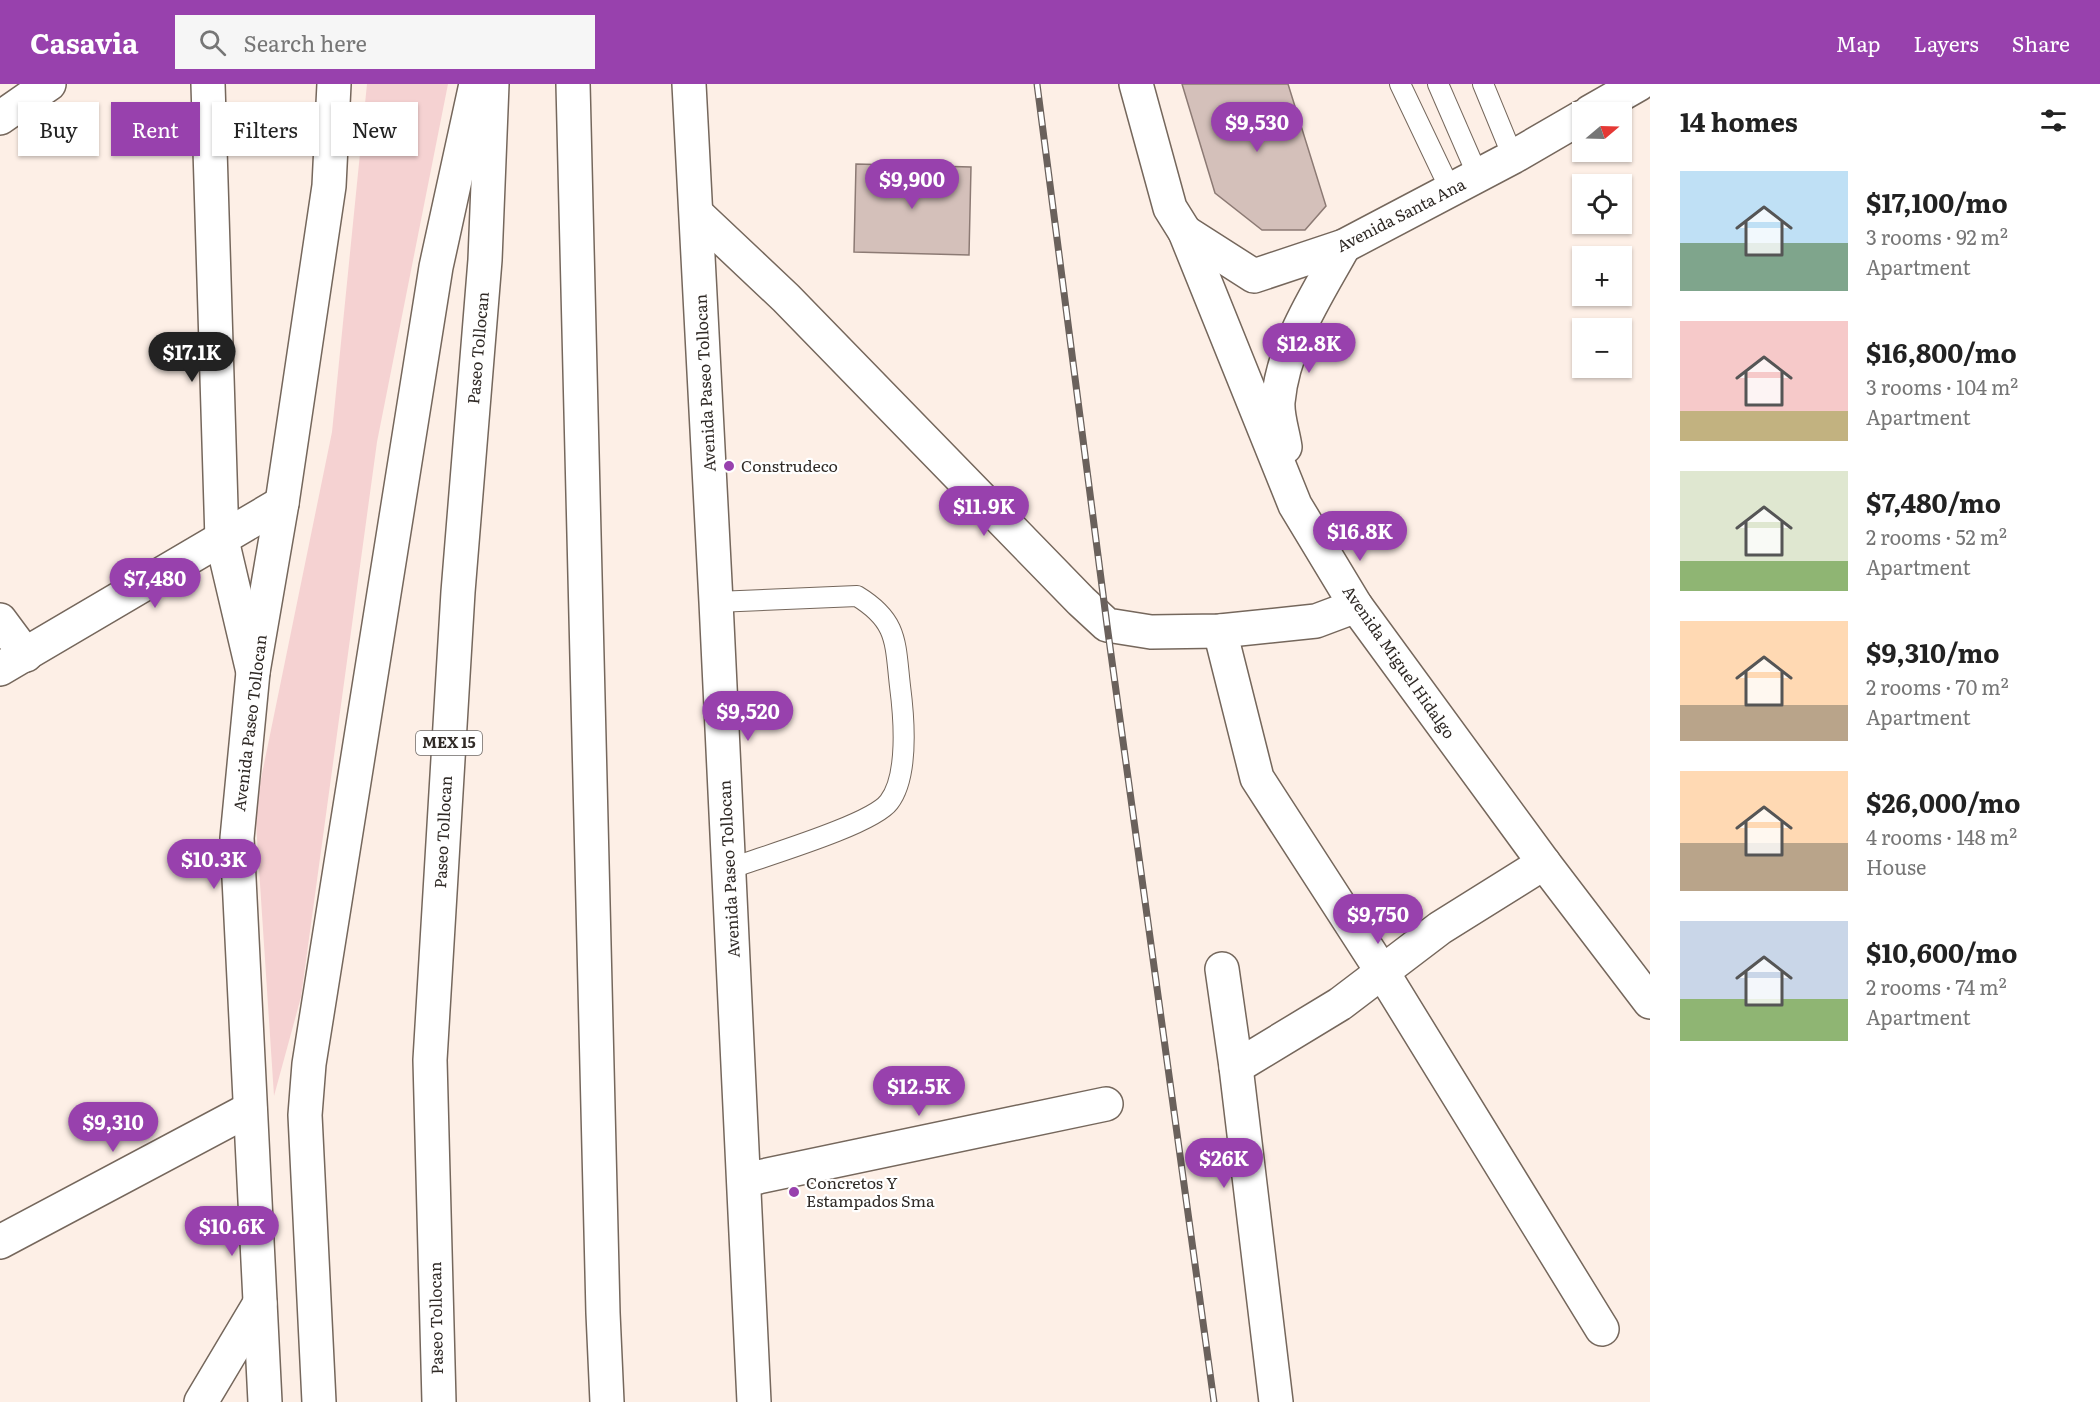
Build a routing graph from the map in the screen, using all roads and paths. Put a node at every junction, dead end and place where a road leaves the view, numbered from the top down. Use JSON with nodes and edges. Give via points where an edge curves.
{"nodes":[{"id":1,"x":49,"y":84,"type":"edge"},
{"id":2,"x":208,"y":84,"type":"edge"},
{"id":3,"x":334,"y":84,"type":"edge"},
{"id":4,"x":476,"y":84,"type":"edge"},
{"id":5,"x":492,"y":84,"type":"edge"},
{"id":6,"x":573,"y":84,"type":"edge"},
{"id":7,"x":689,"y":84,"type":"edge"},
{"id":8,"x":1136,"y":84,"type":"edge"},
{"id":9,"x":1400,"y":84,"type":"edge"},
{"id":10,"x":1438,"y":84,"type":"edge"},
{"id":11,"x":1483,"y":84,"type":"edge"},
{"id":12,"x":1639,"y":84,"type":"edge"},
{"id":13,"x":1608,"y":102,"type":"edge"},
{"id":14,"x":0,"y":118,"type":"edge"},
{"id":15,"x":1572,"y":123,"type":"edge"},
{"id":16,"x":1513,"y":157,"type":"junction"},
{"id":17,"x":1464,"y":183,"type":"junction"},
{"id":18,"x":697,"y":214,"type":"junction"},
{"id":19,"x":1185,"y":232,"type":"junction"},
{"id":20,"x":1344,"y":246,"type":"junction"},
{"id":21,"x":282,"y":503,"type":"junction"},
{"id":22,"x":1295,"y":505,"type":"junction"},
{"id":23,"x":222,"y":540,"type":"junction"},
{"id":24,"x":716,"y":602,"type":"junction"},
{"id":25,"x":1356,"y":606,"type":"junction"},
{"id":26,"x":0,"y":620,"type":"edge"},
{"id":27,"x":1220,"y":631,"type":"junction"},
{"id":28,"x":13,"y":662,"type":"edge"},
{"id":29,"x":253,"y":672,"type":"junction"},
{"id":30,"x":1544,"y":863,"type":"junction"},
{"id":31,"x":729,"y":869,"type":"junction"},
{"id":32,"x":1222,"y":969,"type":"dead end"},
{"id":33,"x":1383,"y":973,"type":"junction"},
{"id":34,"x":1644,"y":984,"type":"edge"},
{"id":35,"x":1236,"y":1067,"type":"junction"},
{"id":36,"x":1106,"y":1104,"type":"dead end"},
{"id":37,"x":250,"y":1109,"type":"junction"},
{"id":38,"x":744,"y":1180,"type":"junction"},
{"id":39,"x":0,"y":1242,"type":"edge"},
{"id":40,"x":260,"y":1304,"type":"junction"},
{"id":41,"x":603,"y":1313,"type":"junction"},
{"id":42,"x":1602,"y":1329,"type":"dead end"},
{"id":43,"x":201,"y":1402,"type":"edge"},
{"id":44,"x":265,"y":1402,"type":"edge"},
{"id":45,"x":319,"y":1402,"type":"edge"},
{"id":46,"x":438,"y":1402,"type":"edge"},
{"id":47,"x":607,"y":1402,"type":"edge"},
{"id":48,"x":622,"y":1402,"type":"edge"},
{"id":49,"x":754,"y":1402,"type":"edge"},
{"id":50,"x":1276,"y":1402,"type":"edge"}],
"edges":[{"from":1,"to":14,"type":"main road"},
{"from":2,"to":23,"type":"main road"},
{"from":3,"to":21,"type":"main road","name":"Avenida Paseo Tollocan","via":[[329,186]]},
{"from":4,"to":45,"type":"main road","via":[[436,267],[309,1064],[305,1115]]},
{"from":5,"to":46,"type":"main road","name":"Paseo Tollocan","number":"MEX 15","via":[[485,260],[458,592],[430,1060]]},
{"from":6,"to":41,"type":"main road"},
{"from":7,"to":18,"type":"main road","name":"Avenida Paseo Tollocan"},
{"from":8,"to":19,"type":"main road","name":"Avenida Miguel Hidalgo","via":[[1170,208]]},
{"from":9,"to":17,"type":"lane"},
{"from":10,"to":17,"type":"lane"},
{"from":11,"to":16,"type":"lane"},
{"from":12,"to":13,"type":"main road"},
{"from":15,"to":16,"type":"main road","name":"Avenida Santa Ana"},
{"from":16,"to":17,"type":"main road","name":"Avenida Santa Ana"},
{"from":17,"to":20,"type":"main road","name":"Avenida Santa Ana"},
{"from":18,"to":24,"type":"main road","name":"Avenida Paseo Tollocan"},
{"from":18,"to":27,"type":"main road","via":[[786,298],[1107,625],[1151,632]]},
{"from":19,"to":20,"type":"main road","name":"Avenida Santa Ana","via":[[1254,276]]},
{"from":19,"to":22,"type":"main road","name":"Avenida Miguel Hidalgo"},
{"from":20,"to":22,"type":"main road","via":[[1296,335],[1283,376],[1278,404]]},
{"from":21,"to":23,"type":"main road"},
{"from":21,"to":29,"type":"main road","name":"Avenida Paseo Tollocan"},
{"from":22,"to":25,"type":"main road","name":"Avenida Miguel Hidalgo"},
{"from":23,"to":28,"type":"main road"},
{"from":23,"to":29,"type":"main road"},
{"from":24,"to":31,"type":"main road","name":"Avenida Paseo Tollocan"},
{"from":24,"to":31,"type":"lane","via":[[858,596],[876,607],[894,639],[905,721],[900,778],[889,803],[864,820]]},
{"from":25,"to":27,"type":"main road","via":[[1316,621]]},
{"from":25,"to":30,"type":"main road","name":"Avenida Miguel Hidalgo"},
{"from":26,"to":28,"type":"main road"},
{"from":27,"to":33,"type":"main road","via":[[1257,778]]},
{"from":29,"to":37,"type":"main road","name":"Avenida Paseo Tollocan","via":[[237,838]]},
{"from":30,"to":33,"type":"main road","via":[[1440,928]]},
{"from":30,"to":34,"type":"main road","name":"Avenida Miguel Hidalgo"},
{"from":31,"to":38,"type":"main road","name":"Avenida Paseo Tollocan"},
{"from":32,"to":35,"type":"main road"},
{"from":33,"to":35,"type":"main road"},
{"from":33,"to":42,"type":"main road"},
{"from":35,"to":50,"type":"main road"},
{"from":36,"to":38,"type":"main road"},
{"from":37,"to":39,"type":"main road"},
{"from":37,"to":40,"type":"main road","name":"Avenida Paseo Tollocan"},
{"from":38,"to":49,"type":"main road","name":"Avenida Paseo Tollocan"},
{"from":40,"to":43,"type":"main road"},
{"from":40,"to":44,"type":"main road","name":"Avenida Paseo Tollocan"},
{"from":41,"to":47,"type":"main road"},
{"from":41,"to":48,"type":"main road"}]}
